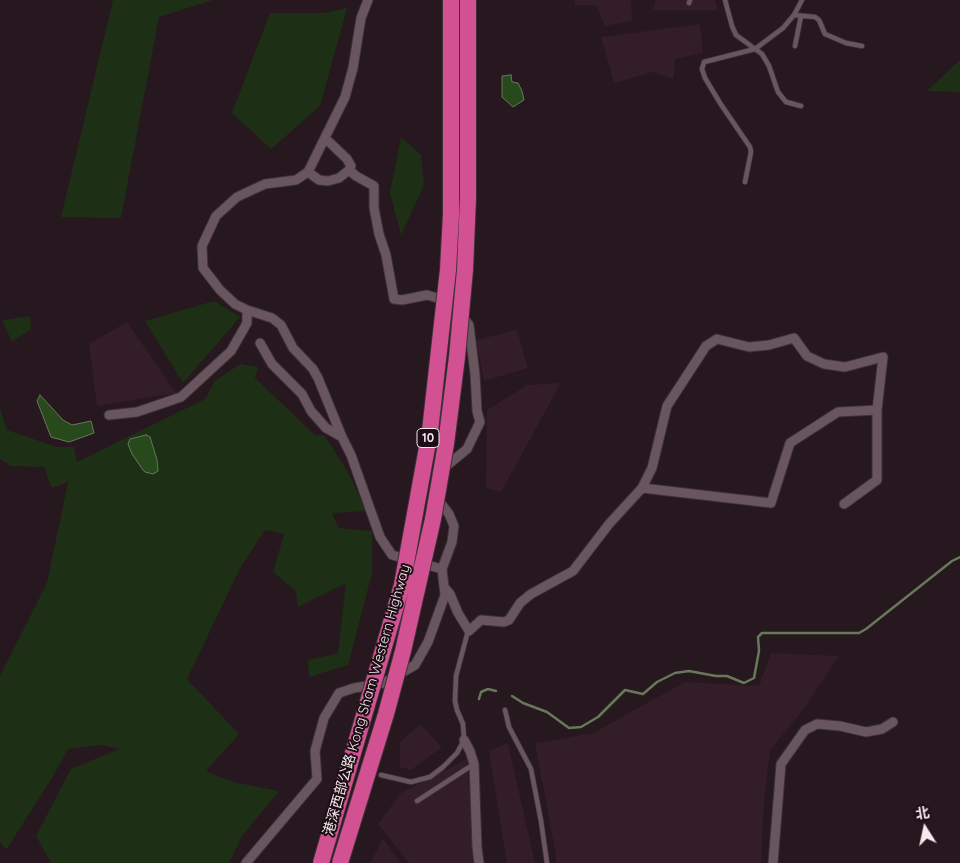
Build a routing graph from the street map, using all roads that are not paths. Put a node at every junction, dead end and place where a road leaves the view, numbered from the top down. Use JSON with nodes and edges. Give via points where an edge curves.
{"nodes":[{"id":1,"x":368,"y":0,"type":"edge"},
{"id":2,"x":451,"y":0,"type":"edge"},
{"id":3,"x":468,"y":0,"type":"edge"},
{"id":4,"x":725,"y":0,"type":"edge"},
{"id":5,"x":802,"y":0,"type":"edge"},
{"id":6,"x":794,"y":15,"type":"junction"},
{"id":7,"x":801,"y":16,"type":"junction"},
{"id":8,"x":795,"y":46,"type":"dead end"},
{"id":9,"x":862,"y":46,"type":"dead end"},
{"id":10,"x":755,"y":49,"type":"junction"},
{"id":11,"x":800,"y":106,"type":"dead end"},
{"id":12,"x":326,"y":139,"type":"junction"},
{"id":13,"x":349,"y":170,"type":"junction"},
{"id":14,"x":308,"y":172,"type":"junction"},
{"id":15,"x":745,"y":182,"type":"dead end"},
{"id":16,"x":247,"y":310,"type":"junction"},
{"id":17,"x":260,"y":344,"type":"dead end"},
{"id":18,"x":877,"y":410,"type":"junction"},
{"id":19,"x":109,"y":415,"type":"dead end"},
{"id":20,"x":342,"y":437,"type":"junction"},
{"id":21,"x":642,"y":488,"type":"junction"},
{"id":22,"x":844,"y":504,"type":"dead end"},
{"id":23,"x":442,"y":569,"type":"junction"},
{"id":24,"x":444,"y":586,"type":"junction"},
{"id":25,"x":468,"y":631,"type":"junction"},
{"id":26,"x":505,"y":710,"type":"dead end"},
{"id":27,"x":893,"y":722,"type":"dead end"},
{"id":28,"x":464,"y":740,"type":"junction"},
{"id":29,"x":474,"y":764,"type":"junction"},
{"id":30,"x":381,"y":775,"type":"dead end"},
{"id":31,"x":417,"y":801,"type":"dead end"},
{"id":32,"x":246,"y":863,"type":"edge"},
{"id":33,"x":321,"y":863,"type":"edge"},
{"id":34,"x":340,"y":863,"type":"edge"},
{"id":35,"x":480,"y":863,"type":"edge"},
{"id":36,"x":547,"y":863,"type":"edge"},
{"id":37,"x":773,"y":863,"type":"edge"}],
"edges":[{"from":1,"to":12,"type":"street","via":[[361,18],[345,98]]},
{"from":2,"to":33,"type":"highway","name":"港深西部公路 Kong Sham Western Highway","number":"10","bridge":true,"via":[[451,214],[430,431],[402,584]]},
{"from":3,"to":34,"type":"highway","name":"港深西部公路 Kong Sham Western Highway","number":"10","bridge":true,"via":[[465,261],[446,444],[404,651]]},
{"from":4,"to":10,"type":"lane","via":[[736,35]]},
{"from":5,"to":6,"type":"lane"},
{"from":6,"to":7,"type":"lane"},
{"from":6,"to":10,"type":"lane","via":[[783,28]]},
{"from":7,"to":8,"type":"lane"},
{"from":7,"to":9,"type":"lane","via":[[819,20],[825,34],[832,38]]},
{"from":10,"to":11,"type":"lane","via":[[769,66],[778,92],[786,102]]},
{"from":10,"to":15,"type":"lane","via":[[704,62],[702,69],[750,147]]},
{"from":12,"to":13,"type":"street","via":[[347,159],[351,166]]},
{"from":12,"to":14,"type":"street"},
{"from":13,"to":14,"type":"street","via":[[328,181],[319,180]]},
{"from":13,"to":23,"type":"street","via":[[374,186],[377,225],[394,299],[427,295],[440,299],[456,308],[469,326],[480,422],[468,449],[444,467],[433,484],[434,494],[454,526]]},
{"from":14,"to":16,"type":"street","via":[[296,180],[265,184],[237,197],[216,216],[202,246],[203,268],[220,290]]},
{"from":16,"to":19,"type":"street","via":[[247,323],[231,351],[181,397],[137,412]]},
{"from":16,"to":20,"type":"street","via":[[272,318],[281,325],[293,348],[318,378]]},
{"from":17,"to":20,"type":"street","via":[[272,364],[302,394],[311,411],[326,428]]},
{"from":18,"to":21,"type":"street","via":[[838,412],[790,443],[771,503]]},
{"from":18,"to":21,"type":"street","via":[[884,357],[845,367],[824,364],[807,356],[794,338],[769,345],[748,346],[717,339],[706,346],[667,406],[652,468]]},
{"from":18,"to":22,"type":"street","via":[[877,480]]},
{"from":20,"to":23,"type":"street","via":[[380,537],[392,555]]},
{"from":21,"to":25,"type":"street","via":[[573,571],[520,602],[509,620],[481,620]]},
{"from":23,"to":24,"type":"street"},
{"from":24,"to":25,"type":"street"},
{"from":24,"to":32,"type":"street","via":[[445,595],[428,642],[415,664],[384,683],[339,693],[324,718],[315,751],[317,779]]},
{"from":25,"to":28,"type":"lane","via":[[456,676],[457,710],[463,724]]},
{"from":26,"to":36,"type":"lane","via":[[509,727],[531,770]]},
{"from":27,"to":37,"type":"street","via":[[882,729],[866,732],[817,724],[805,730],[781,764]]},
{"from":28,"to":29,"type":"street"},
{"from":28,"to":30,"type":"lane","via":[[457,753],[430,777],[411,782]]},
{"from":29,"to":31,"type":"lane"},
{"from":29,"to":35,"type":"street"}]}
